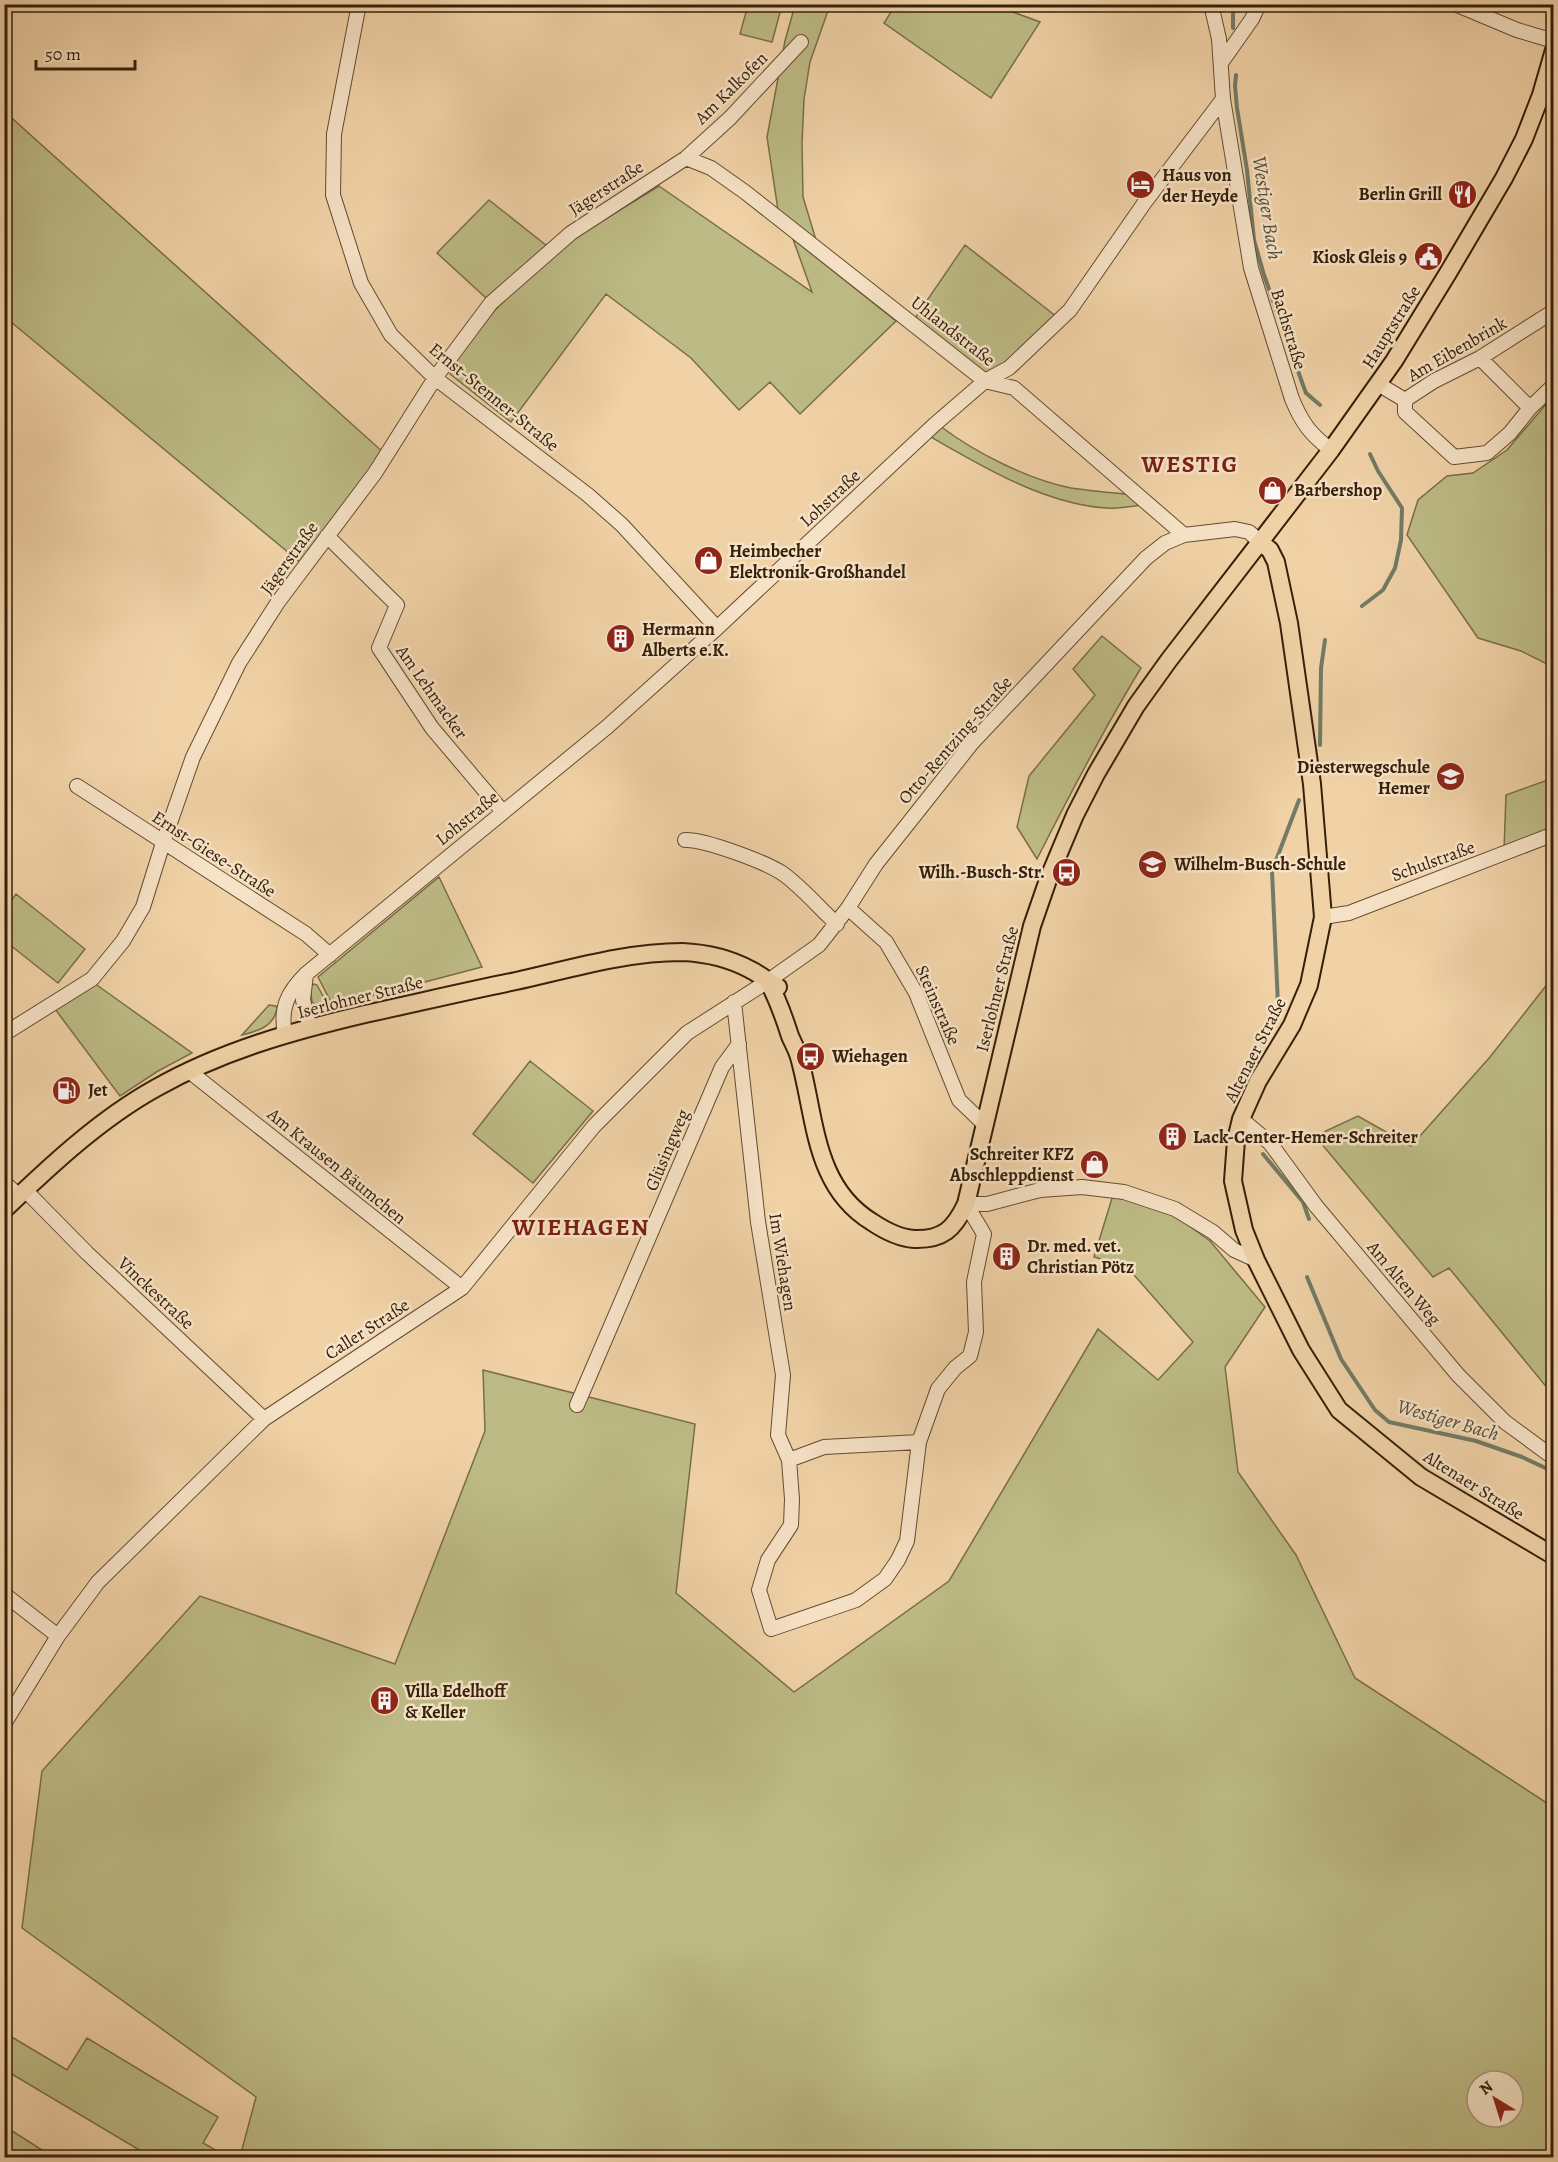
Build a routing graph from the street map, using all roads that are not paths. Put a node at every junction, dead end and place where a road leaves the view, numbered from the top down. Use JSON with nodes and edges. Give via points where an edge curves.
{"nodes":[{"id":1,"x":360,"y":4,"type":"edge"},
{"id":2,"x":1211,"y":4,"type":"edge"},
{"id":3,"x":1259,"y":4,"type":"edge"},
{"id":4,"x":1455,"y":4,"type":"edge"},
{"id":5,"x":1554,"y":41,"type":"edge"},
{"id":6,"x":801,"y":42,"type":"dead end"},
{"id":7,"x":1554,"y":50,"type":"edge"},
{"id":8,"x":1221,"y":63,"type":"junction"},
{"id":9,"x":1223,"y":99,"type":"junction"},
{"id":10,"x":686,"y":158,"type":"junction"},
{"id":11,"x":1554,"y":311,"type":"edge"},
{"id":12,"x":1480,"y":358,"type":"junction"},
{"id":13,"x":435,"y":378,"type":"junction"},
{"id":14,"x":985,"y":381,"type":"junction"},
{"id":15,"x":1378,"y":384,"type":"junction"},
{"id":16,"x":1554,"y":385,"type":"edge"},
{"id":17,"x":1405,"y":400,"type":"junction"},
{"id":18,"x":1530,"y":408,"type":"junction"},
{"id":19,"x":1331,"y":450,"type":"junction"},
{"id":20,"x":1184,"y":535,"type":"junction"},
{"id":21,"x":327,"y":536,"type":"junction"},
{"id":22,"x":1260,"y":542,"type":"junction"},
{"id":23,"x":717,"y":628,"type":"junction"},
{"id":24,"x":77,"y":786,"type":"dead end"},
{"id":25,"x":503,"y":812,"type":"junction"},
{"id":26,"x":1554,"y":834,"type":"edge"},
{"id":27,"x":685,"y":840,"type":"dead end"},
{"id":28,"x":163,"y":843,"type":"junction"},
{"id":29,"x":848,"y":908,"type":"junction"},
{"id":30,"x":1323,"y":917,"type":"junction"},
{"id":31,"x":837,"y":924,"type":"junction"},
{"id":32,"x":330,"y":954,"type":"junction"},
{"id":33,"x":306,"y":974,"type":"junction"},
{"id":34,"x":768,"y":981,"type":"junction"},
{"id":35,"x":735,"y":1002,"type":"junction"},
{"id":36,"x":310,"y":1028,"type":"junction"},
{"id":37,"x":4,"y":1034,"type":"edge"},
{"id":38,"x":285,"y":1035,"type":"junction"},
{"id":39,"x":739,"y":1044,"type":"junction"},
{"id":40,"x":189,"y":1071,"type":"junction"},
{"id":41,"x":1241,"y":1119,"type":"junction"},
{"id":42,"x":984,"y":1124,"type":"junction"},
{"id":43,"x":4,"y":1182,"type":"edge"},
{"id":44,"x":22,"y":1193,"type":"junction"},
{"id":45,"x":966,"y":1204,"type":"junction"},
{"id":46,"x":4,"y":1210,"type":"edge"},
{"id":47,"x":1256,"y":1260,"type":"junction"},
{"id":48,"x":462,"y":1288,"type":"junction"},
{"id":49,"x":577,"y":1405,"type":"dead end"},
{"id":50,"x":264,"y":1419,"type":"junction"},
{"id":51,"x":920,"y":1442,"type":"junction"},
{"id":52,"x":1554,"y":1458,"type":"edge"},
{"id":53,"x":789,"y":1460,"type":"junction"},
{"id":54,"x":1554,"y":1556,"type":"edge"},
{"id":55,"x":4,"y":1594,"type":"edge"},
{"id":56,"x":58,"y":1636,"type":"junction"},
{"id":57,"x":4,"y":1724,"type":"edge"}],
"edges":[{"from":1,"to":13,"type":"street","name":"Ernst-Stenner-Straße","via":[[334,135],[333,195],[361,283],[391,334]]},
{"from":2,"to":8,"type":"street","name":"Bachstraße"},
{"from":3,"to":8,"type":"street"},
{"from":4,"to":5,"type":"street"},
{"from":6,"to":10,"type":"street","name":"Am Kalkofen","via":[[730,118]]},
{"from":7,"to":15,"type":"main road","name":"Hauptstraße","via":[[1542,95],[1504,178]]},
{"from":8,"to":9,"type":"street","name":"Bachstraße"},
{"from":9,"to":14,"type":"street","name":"Lohstraße","via":[[1070,310],[1008,368]]},
{"from":9,"to":19,"type":"street","name":"Bachstraße","via":[[1251,267],[1296,409],[1311,433]]},
{"from":10,"to":13,"type":"street","name":"Jägerstraße","via":[[571,233],[500,295]]},
{"from":10,"to":14,"type":"street","name":"Uhlandstraße","via":[[711,168],[745,192]]},
{"from":11,"to":12,"type":"street","name":"Am Eibenbrink"},
{"from":12,"to":17,"type":"street","name":"Am Eibenbrink"},
{"from":12,"to":18,"type":"street"},
{"from":13,"to":21,"type":"street","name":"Jägerstraße","via":[[375,473]]},
{"from":13,"to":23,"type":"street","name":"Ernst-Stenner-Straße","via":[[622,525]]},
{"from":14,"to":20,"type":"street","name":"Uhlandstraße","via":[[1014,388]]},
{"from":14,"to":23,"type":"street","name":"Lohstraße"},
{"from":15,"to":17,"type":"street","name":"Am Eibenbrink"},
{"from":15,"to":19,"type":"main road","name":"Hauptstraße"},
{"from":16,"to":18,"type":"street"},
{"from":17,"to":18,"type":"street","via":[[1405,412],[1454,458],[1487,453]]},
{"from":19,"to":22,"type":"main road","name":"Hauptstraße"},
{"from":20,"to":22,"type":"street","via":[[1235,529],[1248,532]]},
{"from":20,"to":29,"type":"street","name":"Otto-Rentzing-Straße","via":[[1146,558],[972,743],[876,864]]},
{"from":21,"to":25,"type":"street","name":"Am Lehmacker","via":[[397,605],[379,648],[432,728]]},
{"from":21,"to":28,"type":"street","name":"Jägerstraße","via":[[239,663],[193,757]]},
{"from":22,"to":30,"type":"main road","name":"Altenaer Straße","via":[[1276,562],[1288,623],[1312,784]]},
{"from":22,"to":42,"type":"main road","name":"Iserlohner Straße","via":[[1136,706],[1076,815],[1048,877],[1032,926]]},
{"from":23,"to":25,"type":"street","name":"Lohstraße","via":[[607,727]]},
{"from":24,"to":28,"type":"street","name":"Ernst-Giese-Straße"},
{"from":25,"to":32,"type":"street","name":"Lohstraße"},
{"from":26,"to":30,"type":"street","name":"Schulstraße","via":[[1349,913]]},
{"from":27,"to":31,"type":"street","via":[[694,839],[738,854],[781,873]]},
{"from":28,"to":32,"type":"street","name":"Ernst-Giese-Straße","via":[[306,934]]},
{"from":28,"to":37,"type":"street","name":"Jägerstraße","via":[[143,908],[123,941],[92,979]]},
{"from":29,"to":31,"type":"street","name":"Otto-Rentzing-Straße"},
{"from":29,"to":42,"type":"street","name":"Steinstraße","via":[[886,942],[916,993],[959,1100]]},
{"from":30,"to":41,"type":"main road","name":"Altenaer Straße","via":[[1305,995]]},
{"from":31,"to":34,"type":"street","name":"Otto-Rentzing-Straße","via":[[819,945]]},
{"from":32,"to":33,"type":"street","name":"Lohstraße"},
{"from":33,"to":36,"type":"street","via":[[303,1000]]},
{"from":33,"to":38,"type":"street","name":"Lohstraße","via":[[292,987],[286,1003]]},
{"from":34,"to":35,"type":"street","name":"Caller Straße"},
{"from":34,"to":36,"type":"main road","name":"Iserlohner Straße","via":[[753,970],[721,958],[660,953],[525,978]]},
{"from":34,"to":45,"type":"main road","name":"Iserlohner Straße","via":[[798,1055],[827,1170],[842,1196],[860,1215],[908,1238],[927,1239],[951,1229]]},
{"from":35,"to":39,"type":"street","name":"Im Wiehagen"},
{"from":35,"to":48,"type":"street","name":"Caller Straße","via":[[687,1033],[594,1126]]},
{"from":36,"to":38,"type":"main road","name":"Iserlohner Straße"},
{"from":38,"to":40,"type":"main road","name":"Iserlohner Straße"},
{"from":39,"to":49,"type":"street","name":"Glüsingweg","via":[[722,1067]]},
{"from":39,"to":53,"type":"street","name":"Im Wiehagen","via":[[758,1222],[783,1375],[778,1435]]},
{"from":40,"to":44,"type":"main road","name":"Iserlohner Straße","via":[[111,1118]]},
{"from":40,"to":48,"type":"street","name":"Am Krausen Bäumchen"},
{"from":41,"to":47,"type":"main road","name":"Altenaer Straße","via":[[1233,1180],[1244,1230]]},
{"from":41,"to":52,"type":"street","name":"Am Alten Weg","via":[[1270,1143],[1317,1206],[1458,1375],[1505,1422]]},
{"from":42,"to":45,"type":"main road","name":"Iserlohner Straße"},
{"from":43,"to":44,"type":"street"},
{"from":44,"to":46,"type":"main road","name":"Iserlohner Straße"},
{"from":44,"to":50,"type":"street","name":"Vinckestraße"},
{"from":45,"to":47,"type":"street","via":[[987,1204],[1040,1190],[1082,1187],[1124,1192],[1175,1209],[1234,1250]]},
{"from":45,"to":51,"type":"street","via":[[984,1234],[974,1282],[976,1332],[970,1356],[938,1389]]},
{"from":47,"to":54,"type":"main road","name":"Altenaer Straße","via":[[1300,1350],[1339,1410],[1421,1477]]},
{"from":48,"to":50,"type":"street","name":"Caller Straße"},
{"from":50,"to":56,"type":"street","name":"Caller Straße","via":[[98,1582]]},
{"from":51,"to":53,"type":"street","via":[[824,1447]]},
{"from":51,"to":53,"type":"street","name":"Im Wiehagen","via":[[907,1541],[885,1579],[856,1600],[771,1629],[759,1590],[768,1560],[791,1525]]},
{"from":55,"to":56,"type":"street"},
{"from":56,"to":57,"type":"street","name":"Caller Straße"}]}
